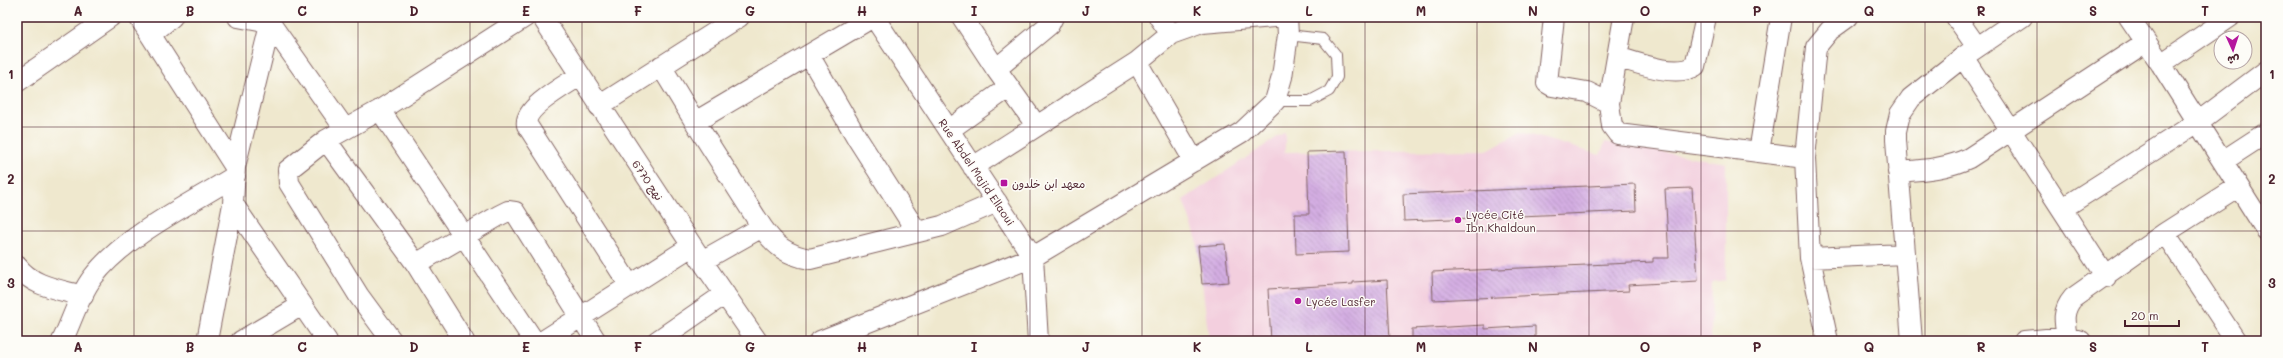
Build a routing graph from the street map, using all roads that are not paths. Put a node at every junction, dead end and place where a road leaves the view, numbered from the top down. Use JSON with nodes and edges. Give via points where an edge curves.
{"nodes":[{"id":1,"x":110,"y":17,"type":"edge"},
{"id":2,"x":139,"y":17,"type":"edge"},
{"id":3,"x":172,"y":17,"type":"edge"},
{"id":4,"x":238,"y":17,"type":"edge"},
{"id":5,"x":525,"y":17,"type":"edge"},
{"id":6,"x":542,"y":17,"type":"edge"},
{"id":7,"x":739,"y":17,"type":"edge"},
{"id":8,"x":874,"y":17,"type":"edge"},
{"id":9,"x":962,"y":17,"type":"edge"},
{"id":10,"x":1053,"y":17,"type":"edge"},
{"id":11,"x":1159,"y":17,"type":"edge"},
{"id":12,"x":1274,"y":17,"type":"edge"},
{"id":13,"x":1554,"y":17,"type":"edge"},
{"id":14,"x":1624,"y":17,"type":"edge"},
{"id":15,"x":1706,"y":17,"type":"edge"},
{"id":16,"x":1781,"y":17,"type":"edge"},
{"id":17,"x":1848,"y":17,"type":"edge"},
{"id":18,"x":1956,"y":17,"type":"edge"},
{"id":19,"x":2022,"y":17,"type":"edge"},
{"id":20,"x":2129,"y":17,"type":"edge"},
{"id":21,"x":2230,"y":17,"type":"edge"},
{"id":22,"x":1239,"y":18,"type":"edge"},
{"id":23,"x":271,"y":20,"type":"edge"},
{"id":24,"x":1288,"y":26,"type":"edge"},
{"id":25,"x":151,"y":34,"type":"junction"},
{"id":26,"x":1171,"y":34,"type":"junction"},
{"id":27,"x":2146,"y":42,"type":"junction"},
{"id":28,"x":1970,"y":52,"type":"junction"},
{"id":29,"x":809,"y":55,"type":"junction"},
{"id":30,"x":1618,"y":57,"type":"junction"},
{"id":31,"x":1137,"y":62,"type":"junction"},
{"id":32,"x":2161,"y":64,"type":"junction"},
{"id":33,"x":661,"y":66,"type":"junction"},
{"id":34,"x":996,"y":69,"type":"junction"},
{"id":35,"x":2266,"y":71,"type":"edge"},
{"id":36,"x":579,"y":76,"type":"junction"},
{"id":37,"x":17,"y":82,"type":"edge"},
{"id":38,"x":1009,"y":87,"type":"junction"},
{"id":39,"x":1275,"y":101,"type":"junction"},
{"id":40,"x":1610,"y":103,"type":"junction"},
{"id":41,"x":599,"y":106,"type":"junction"},
{"id":42,"x":380,"y":110,"type":"junction"},
{"id":43,"x":695,"y":122,"type":"junction"},
{"id":44,"x":2198,"y":122,"type":"junction"},
{"id":45,"x":1036,"y":125,"type":"junction"},
{"id":46,"x":345,"y":129,"type":"junction"},
{"id":47,"x":949,"y":130,"type":"junction"},
{"id":48,"x":2012,"y":130,"type":"junction"},
{"id":49,"x":2266,"y":133,"type":"edge"},
{"id":50,"x":326,"y":140,"type":"junction"},
{"id":51,"x":1759,"y":152,"type":"junction"},
{"id":52,"x":1805,"y":158,"type":"junction"},
{"id":53,"x":1194,"y":161,"type":"junction"},
{"id":54,"x":2223,"y":161,"type":"junction"},
{"id":55,"x":973,"y":167,"type":"junction"},
{"id":56,"x":235,"y":172,"type":"junction"},
{"id":57,"x":1898,"y":172,"type":"junction"},
{"id":58,"x":2238,"y":187,"type":"junction"},
{"id":59,"x":997,"y":202,"type":"junction"},
{"id":60,"x":233,"y":204,"type":"junction"},
{"id":61,"x":2063,"y":208,"type":"junction"},
{"id":62,"x":762,"y":227,"type":"junction"},
{"id":63,"x":2266,"y":230,"type":"edge"},
{"id":64,"x":917,"y":232,"type":"junction"},
{"id":65,"x":2165,"y":233,"type":"junction"},
{"id":66,"x":463,"y":237,"type":"junction"},
{"id":67,"x":697,"y":254,"type":"junction"},
{"id":68,"x":1905,"y":254,"type":"junction"},
{"id":69,"x":1033,"y":256,"type":"junction"},
{"id":70,"x":1810,"y":258,"type":"junction"},
{"id":71,"x":416,"y":264,"type":"junction"},
{"id":72,"x":17,"y":266,"type":"edge"},
{"id":73,"x":2106,"y":277,"type":"junction"},
{"id":74,"x":630,"y":286,"type":"junction"},
{"id":75,"x":725,"y":294,"type":"junction"},
{"id":76,"x":83,"y":296,"type":"junction"},
{"id":77,"x":302,"y":305,"type":"junction"},
{"id":78,"x":580,"y":317,"type":"junction"},
{"id":79,"x":2074,"y":339,"type":"edge"},
{"id":80,"x":62,"y":341,"type":"edge"},
{"id":81,"x":207,"y":341,"type":"edge"},
{"id":82,"x":241,"y":341,"type":"edge"},
{"id":83,"x":326,"y":341,"type":"edge"},
{"id":84,"x":392,"y":341,"type":"edge"},
{"id":85,"x":464,"y":341,"type":"edge"},
{"id":86,"x":534,"y":341,"type":"edge"},
{"id":87,"x":543,"y":341,"type":"edge"},
{"id":88,"x":596,"y":341,"type":"edge"},
{"id":89,"x":657,"y":341,"type":"edge"},
{"id":90,"x":757,"y":341,"type":"edge"},
{"id":91,"x":820,"y":341,"type":"edge"},
{"id":92,"x":1038,"y":341,"type":"edge"},
{"id":93,"x":1828,"y":341,"type":"edge"},
{"id":94,"x":1912,"y":341,"type":"edge"},
{"id":95,"x":2024,"y":341,"type":"edge"},
{"id":96,"x":2236,"y":341,"type":"edge"}],
"edges":[{"from":1,"to":37,"type":"street"},
{"from":2,"to":25,"type":"street"},
{"from":3,"to":25,"type":"street"},
{"from":4,"to":23,"type":"street"},
{"from":5,"to":42,"type":"street"},
{"from":6,"to":36,"type":"street","name":"نهج 6770"},
{"from":7,"to":33,"type":"street"},
{"from":8,"to":29,"type":"street"},
{"from":8,"to":47,"type":"street","name":"Rue Abdel Majid Ellaoui"},
{"from":9,"to":34,"type":"street"},
{"from":10,"to":34,"type":"street","via":[[1049,25]]},
{"from":11,"to":26,"type":"street"},
{"from":12,"to":22,"type":"street"},
{"from":13,"to":40,"type":"street","via":[[1548,83],[1552,86],[1587,92]]},
{"from":14,"to":30,"type":"street"},
{"from":15,"to":30,"type":"street","via":[[1695,66],[1690,69],[1657,68]]},
{"from":16,"to":51,"type":"street"},
{"from":17,"to":52,"type":"street","via":[[1830,30],[1816,47]]},
{"from":18,"to":28,"type":"street"},
{"from":19,"to":28,"type":"street"},
{"from":20,"to":27,"type":"street"},
{"from":21,"to":32,"type":"street"},
{"from":22,"to":26,"type":"street","via":[[1202,23]]},
{"from":23,"to":46,"type":"street"},
{"from":23,"to":56,"type":"street"},
{"from":24,"to":39,"type":"street","via":[[1282,78]]},
{"from":24,"to":39,"type":"lane","via":[[1323,39],[1336,55],[1337,77],[1329,91],[1310,101]]},
{"from":25,"to":56,"type":"street"},
{"from":26,"to":31,"type":"street"},
{"from":27,"to":32,"type":"street"},
{"from":27,"to":48,"type":"street"},
{"from":28,"to":48,"type":"street"},
{"from":28,"to":57,"type":"street","via":[[1911,98],[1900,114],[1896,131]]},
{"from":29,"to":43,"type":"street"},
{"from":29,"to":64,"type":"street","via":[[857,138]]},
{"from":30,"to":40,"type":"street"},
{"from":31,"to":45,"type":"street"},
{"from":31,"to":53,"type":"street"},
{"from":32,"to":44,"type":"street"},
{"from":33,"to":41,"type":"street"},
{"from":33,"to":43,"type":"street"},
{"from":34,"to":38,"type":"street"},
{"from":35,"to":44,"type":"street"},
{"from":36,"to":41,"type":"street","name":"نهج 6770"},
{"from":36,"to":74,"type":"street","via":[[536,106],[527,116],[527,125]]},
{"from":38,"to":45,"type":"street"},
{"from":38,"to":47,"type":"street"},
{"from":39,"to":53,"type":"street","via":[[1242,132]]},
{"from":40,"to":51,"type":"street","via":[[1612,126],[1618,134]]},
{"from":41,"to":67,"type":"street","name":"نهج 6770"},
{"from":42,"to":46,"type":"street"},
{"from":42,"to":66,"type":"street"},
{"from":43,"to":62,"type":"street"},
{"from":44,"to":54,"type":"street"},
{"from":44,"to":61,"type":"street"},
{"from":45,"to":55,"type":"street"},
{"from":46,"to":50,"type":"street"},
{"from":47,"to":55,"type":"street","name":"Rue Abdel Majid Ellaoui"},
{"from":48,"to":57,"type":"street","via":[[1982,151],[1956,164],[1935,169]]},
{"from":48,"to":61,"type":"street"},
{"from":49,"to":54,"type":"street"},
{"from":50,"to":71,"type":"street"},
{"from":50,"to":84,"type":"street","via":[[288,170],[288,178],[359,296]]},
{"from":51,"to":52,"type":"street"},
{"from":52,"to":70,"type":"street"},
{"from":53,"to":69,"type":"street"},
{"from":54,"to":58,"type":"street"},
{"from":55,"to":59,"type":"street","name":"Rue Abdel Majid Ellaoui"},
{"from":56,"to":60,"type":"street"},
{"from":56,"to":76,"type":"street","via":[[125,244],[91,279]]},
{"from":57,"to":68,"type":"street"},
{"from":58,"to":63,"type":"street"},
{"from":58,"to":65,"type":"street"},
{"from":59,"to":64,"type":"street","via":[[942,226]]},
{"from":59,"to":69,"type":"street","name":"Rue Abdel Majid Ellaoui"},
{"from":60,"to":77,"type":"street"},
{"from":60,"to":81,"type":"street"},
{"from":61,"to":73,"type":"street"},
{"from":62,"to":64,"type":"street","via":[[776,244],[786,251],[794,256],[810,259]]},
{"from":62,"to":67,"type":"street"},
{"from":65,"to":73,"type":"street"},
{"from":65,"to":96,"type":"street"},
{"from":66,"to":71,"type":"street"},
{"from":66,"to":78,"type":"street","via":[[508,211],[515,212]]},
{"from":66,"to":86,"type":"street"},
{"from":67,"to":74,"type":"street"},
{"from":67,"to":75,"type":"street","name":"نهج 6770"},
{"from":68,"to":70,"type":"street"},
{"from":68,"to":94,"type":"street"},
{"from":69,"to":91,"type":"street"},
{"from":69,"to":92,"type":"street"},
{"from":70,"to":93,"type":"street"},
{"from":71,"to":85,"type":"street"},
{"from":72,"to":76,"type":"street","via":[[25,277],[35,283]]},
{"from":73,"to":79,"type":"street","via":[[2073,298],[2066,306],[2064,316]]},
{"from":74,"to":78,"type":"street"},
{"from":75,"to":89,"type":"street"},
{"from":75,"to":90,"type":"street","name":"نهج 6770"},
{"from":76,"to":80,"type":"street"},
{"from":77,"to":82,"type":"street"},
{"from":77,"to":83,"type":"street"},
{"from":78,"to":87,"type":"street"},
{"from":78,"to":88,"type":"street"},
{"from":79,"to":95,"type":"street"}]}
